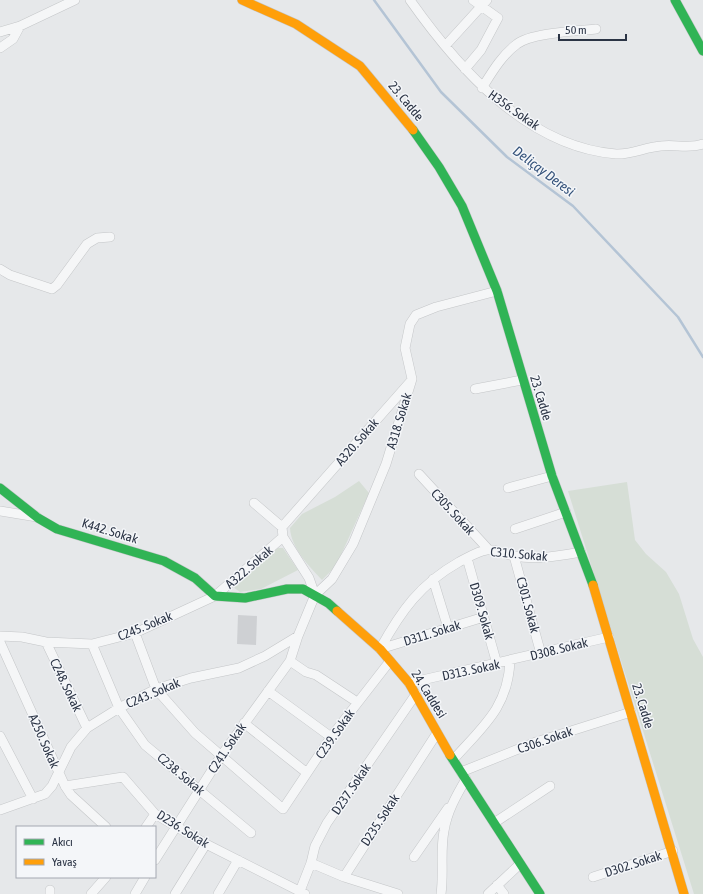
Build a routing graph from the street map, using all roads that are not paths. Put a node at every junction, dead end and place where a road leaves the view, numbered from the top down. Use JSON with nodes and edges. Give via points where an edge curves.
{"nodes":[{"id":1,"x":75,"y":0,"type":"edge"},
{"id":2,"x":242,"y":0,"type":"edge"},
{"id":3,"x":410,"y":0,"type":"edge"},
{"id":4,"x":473,"y":0,"type":"edge"},
{"id":5,"x":676,"y":0,"type":"edge"},
{"id":6,"x":484,"y":3,"type":"edge"},
{"id":7,"x":20,"y":26,"type":"junction"},
{"id":8,"x":596,"y":29,"type":"dead end"},
{"id":9,"x":0,"y":32,"type":"edge"},
{"id":10,"x":446,"y":45,"type":"junction"},
{"id":11,"x":0,"y":48,"type":"edge"},
{"id":12,"x":703,"y":52,"type":"edge"},
{"id":13,"x":465,"y":69,"type":"junction"},
{"id":14,"x":482,"y":88,"type":"junction"},
{"id":15,"x":703,"y":144,"type":"edge"},
{"id":16,"x":110,"y":237,"type":"dead end"},
{"id":17,"x":0,"y":269,"type":"edge"},
{"id":18,"x":497,"y":291,"type":"junction"},
{"id":19,"x":412,"y":379,"type":"junction"},
{"id":20,"x":522,"y":380,"type":"junction"},
{"id":21,"x":476,"y":389,"type":"dead end"},
{"id":22,"x":419,"y":474,"type":"dead end"},
{"id":23,"x":552,"y":476,"type":"junction"},
{"id":24,"x":0,"y":488,"type":"edge"},
{"id":25,"x":508,"y":488,"type":"dead end"},
{"id":26,"x":254,"y":503,"type":"dead end"},
{"id":27,"x":0,"y":511,"type":"edge"},
{"id":28,"x":566,"y":512,"type":"junction"},
{"id":29,"x":38,"y":518,"type":"junction"},
{"id":30,"x":282,"y":527,"type":"junction"},
{"id":31,"x":515,"y":529,"type":"dead end"},
{"id":32,"x":283,"y":537,"type":"junction"},
{"id":33,"x":488,"y":549,"type":"junction"},
{"id":34,"x":581,"y":552,"type":"junction"},
{"id":35,"x":514,"y":556,"type":"junction"},
{"id":36,"x":467,"y":558,"type":"junction"},
{"id":37,"x":434,"y":579,"type":"junction"},
{"id":38,"x":315,"y":594,"type":"junction"},
{"id":39,"x":215,"y":596,"type":"junction"},
{"id":40,"x":484,"y":617,"type":"junction"},
{"id":41,"x":448,"y":628,"type":"junction"},
{"id":42,"x":135,"y":632,"type":"junction"},
{"id":43,"x":0,"y":636,"type":"edge"},
{"id":44,"x":298,"y":636,"type":"junction"},
{"id":45,"x":609,"y":637,"type":"junction"},
{"id":46,"x":0,"y":642,"type":"edge"},
{"id":47,"x":46,"y":642,"type":"junction"},
{"id":48,"x":92,"y":644,"type":"junction"},
{"id":49,"x":380,"y":649,"type":"junction"},
{"id":50,"x":541,"y":654,"type":"junction"},
{"id":51,"x":290,"y":661,"type":"junction"},
{"id":52,"x":390,"y":661,"type":"junction"},
{"id":53,"x":510,"y":661,"type":"junction"},
{"id":54,"x":497,"y":664,"type":"junction"},
{"id":55,"x":409,"y":683,"type":"junction"},
{"id":56,"x":156,"y":689,"type":"junction"},
{"id":57,"x":268,"y":691,"type":"junction"},
{"id":58,"x":416,"y":694,"type":"junction"},
{"id":59,"x":357,"y":702,"type":"junction"},
{"id":60,"x":120,"y":708,"type":"junction"},
{"id":61,"x":631,"y":712,"type":"junction"},
{"id":62,"x":244,"y":723,"type":"junction"},
{"id":63,"x":87,"y":728,"type":"junction"},
{"id":64,"x":437,"y":733,"type":"junction"},
{"id":65,"x":0,"y":736,"type":"edge"},
{"id":66,"x":331,"y":737,"type":"junction"},
{"id":67,"x":221,"y":756,"type":"junction"},
{"id":68,"x":453,"y":760,"type":"junction"},
{"id":69,"x":58,"y":772,"type":"junction"},
{"id":70,"x":307,"y":773,"type":"junction"},
{"id":71,"x":463,"y":776,"type":"junction"},
{"id":72,"x":65,"y":786,"type":"junction"},
{"id":73,"x":550,"y":786,"type":"dead end"},
{"id":74,"x":199,"y":790,"type":"junction"},
{"id":75,"x":33,"y":799,"type":"junction"},
{"id":76,"x":452,"y":802,"type":"junction"},
{"id":77,"x":0,"y":810,"type":"edge"},
{"id":78,"x":155,"y":814,"type":"junction"},
{"id":79,"x":494,"y":823,"type":"junction"},
{"id":80,"x":105,"y":826,"type":"edge"},
{"id":81,"x":147,"y":826,"type":"edge"},
{"id":82,"x":175,"y":826,"type":"junction"},
{"id":83,"x":251,"y":833,"type":"dead end"},
{"id":84,"x":206,"y":844,"type":"junction"},
{"id":85,"x":673,"y":851,"type":"junction"},
{"id":86,"x":414,"y":857,"type":"dead end"},
{"id":87,"x":156,"y":858,"type":"edge"},
{"id":88,"x":238,"y":860,"type":"junction"},
{"id":89,"x":311,"y":863,"type":"junction"},
{"id":90,"x":520,"y":864,"type":"junction"},
{"id":91,"x":344,"y":877,"type":"junction"},
{"id":92,"x":593,"y":877,"type":"dead end"},
{"id":93,"x":105,"y":878,"type":"edge"},
{"id":94,"x":144,"y":878,"type":"edge"},
{"id":95,"x":497,"y":885,"type":"junction"},
{"id":96,"x":302,"y":893,"type":"edge"},
{"id":97,"x":91,"y":894,"type":"edge"},
{"id":98,"x":135,"y":894,"type":"edge"},
{"id":99,"x":175,"y":894,"type":"edge"},
{"id":100,"x":218,"y":894,"type":"edge"},
{"id":101,"x":398,"y":894,"type":"edge"},
{"id":102,"x":441,"y":894,"type":"edge"},
{"id":103,"x":488,"y":894,"type":"edge"},
{"id":104,"x":504,"y":894,"type":"edge"},
{"id":105,"x":540,"y":894,"type":"edge"},
{"id":106,"x":684,"y":894,"type":"edge"}],
"edges":[{"from":1,"to":7,"type":"street"},
{"from":2,"to":18,"type":"street","name":"23. Cadde","via":[[296,24],[360,66],[411,126],[439,167],[462,206]]},
{"from":3,"to":10,"type":"street","name":"H356. Sokak"},
{"from":4,"to":6,"type":"street"},
{"from":5,"to":12,"type":"street"},
{"from":6,"to":10,"type":"street"},
{"from":6,"to":13,"type":"street","via":[[498,18],[481,50]]},
{"from":7,"to":9,"type":"street"},
{"from":7,"to":11,"type":"street","via":[[13,39]]},
{"from":8,"to":14,"type":"street","via":[[552,33],[519,42],[499,63]]},
{"from":10,"to":13,"type":"street","name":"H356. Sokak"},
{"from":13,"to":14,"type":"street","name":"H356. Sokak"},
{"from":14,"to":15,"type":"street","name":"H356. Sokak","via":[[536,128],[596,151],[618,154],[662,145],[687,147]]},
{"from":16,"to":17,"type":"street","via":[[97,238],[87,244],[57,286],[52,289],[10,275]]},
{"from":18,"to":19,"type":"street","name":"A318. Sokak","via":[[416,315],[410,324],[405,348]]},
{"from":18,"to":20,"type":"street","name":"23. Cadde"},
{"from":19,"to":30,"type":"street","name":"A320. Sokak"},
{"from":19,"to":38,"type":"street","name":"A318. Sokak","via":[[386,464],[353,544],[332,579]]},
{"from":20,"to":21,"type":"street"},
{"from":20,"to":23,"type":"street","name":"23. Cadde"},
{"from":22,"to":33,"type":"street","name":"C305. Sokak"},
{"from":23,"to":25,"type":"street"},
{"from":23,"to":28,"type":"street","name":"23. Cadde"},
{"from":24,"to":29,"type":"street","name":"K442. Sokak"},
{"from":26,"to":30,"type":"street"},
{"from":27,"to":29,"type":"street"},
{"from":28,"to":31,"type":"street"},
{"from":28,"to":34,"type":"street","name":"23. Cadde"},
{"from":29,"to":39,"type":"street","name":"K442. Sokak","via":[[57,529],[164,561],[195,578]]},
{"from":30,"to":32,"type":"street"},
{"from":32,"to":38,"type":"street","via":[[309,578]]},
{"from":32,"to":39,"type":"street","name":"A322. Sokak"},
{"from":33,"to":35,"type":"street","name":"C310. Sokak"},
{"from":33,"to":36,"type":"street","name":"C310. Sokak"},
{"from":34,"to":35,"type":"street","name":"C310. Sokak","via":[[547,558]]},
{"from":34,"to":45,"type":"street","name":"23. Cadde"},
{"from":35,"to":50,"type":"street","name":"C301. Sokak"},
{"from":36,"to":37,"type":"street","name":"C310. Sokak"},
{"from":36,"to":40,"type":"street","name":"D309. Sokak"},
{"from":37,"to":41,"type":"street"},
{"from":37,"to":49,"type":"street","name":"C310. Sokak","via":[[412,598]]},
{"from":38,"to":39,"type":"street","name":"24. Caddesi","via":[[303,589],[292,589],[245,598]]},
{"from":38,"to":44,"type":"street"},
{"from":38,"to":49,"type":"street","name":"24. Caddesi","via":[[342,614]]},
{"from":39,"to":42,"type":"street","name":"C245. Sokak"},
{"from":40,"to":41,"type":"street","name":"D311. Sokak"},
{"from":40,"to":54,"type":"street","name":"D309. Sokak"},
{"from":41,"to":49,"type":"street","name":"D311. Sokak"},
{"from":42,"to":48,"type":"street","name":"C245. Sokak"},
{"from":42,"to":56,"type":"street"},
{"from":43,"to":47,"type":"street","name":"C245. Sokak"},
{"from":44,"to":51,"type":"street","name":"C241. Sokak"},
{"from":44,"to":56,"type":"street","name":"C243. Sokak","via":[[239,668],[191,678]]},
{"from":45,"to":50,"type":"street","name":"D308. Sokak"},
{"from":45,"to":61,"type":"street","name":"23. Cadde"},
{"from":46,"to":69,"type":"street","name":"A250. Sokak"},
{"from":47,"to":48,"type":"street","name":"C245. Sokak"},
{"from":47,"to":63,"type":"street","name":"C248. Sokak"},
{"from":48,"to":60,"type":"street","name":"C238. Sokak"},
{"from":49,"to":52,"type":"street","name":"24. Caddesi"},
{"from":50,"to":53,"type":"street","name":"D308. Sokak"},
{"from":51,"to":57,"type":"street","name":"C241. Sokak"},
{"from":51,"to":59,"type":"street"},
{"from":52,"to":55,"type":"street","name":"24. Caddesi"},
{"from":52,"to":59,"type":"street","name":"C239. Sokak"},
{"from":53,"to":54,"type":"street","name":"D313. Sokak"},
{"from":53,"to":68,"type":"street","via":[[504,696],[494,714]]},
{"from":54,"to":55,"type":"street","name":"D313. Sokak"},
{"from":55,"to":58,"type":"street","name":"24. Caddesi"},
{"from":56,"to":60,"type":"street","name":"C243. Sokak"},
{"from":56,"to":67,"type":"street"},
{"from":57,"to":62,"type":"street","name":"C241. Sokak"},
{"from":57,"to":66,"type":"street"},
{"from":58,"to":64,"type":"street","name":"24. Caddesi"},
{"from":58,"to":89,"type":"street","name":"D237. Sokak","via":[[327,824],[315,846]]},
{"from":59,"to":66,"type":"street","name":"C239. Sokak"},
{"from":60,"to":63,"type":"street","name":"C243. Sokak"},
{"from":60,"to":74,"type":"street","name":"C238. Sokak","via":[[145,745]]},
{"from":61,"to":71,"type":"street","name":"C306. Sokak","via":[[536,742]]},
{"from":61,"to":85,"type":"street","name":"23. Cadde"},
{"from":62,"to":67,"type":"street","name":"C241. Sokak"},
{"from":62,"to":70,"type":"street"},
{"from":63,"to":69,"type":"street","name":"C243. Sokak","via":[[71,747]]},
{"from":64,"to":68,"type":"street","name":"24. Caddesi"},
{"from":64,"to":91,"type":"street","name":"D235. Sokak"},
{"from":65,"to":75,"type":"street"},
{"from":66,"to":70,"type":"street","name":"C239. Sokak"},
{"from":67,"to":70,"type":"street","name":"C239. Sokak","via":[[283,809]]},
{"from":67,"to":74,"type":"street","name":"C241. Sokak"},
{"from":68,"to":71,"type":"street","name":"24. Caddesi"},
{"from":69,"to":72,"type":"street","name":"A250. Sokak"},
{"from":69,"to":75,"type":"street","name":"C243. Sokak","via":[[45,794]]},
{"from":71,"to":76,"type":"street"},
{"from":71,"to":79,"type":"street","name":"24. Caddesi"},
{"from":72,"to":78,"type":"street","name":"D236. Sokak","via":[[123,777]]},
{"from":72,"to":80,"type":"street","name":"A250. Sokak","via":[[71,795]]},
{"from":73,"to":79,"type":"street"},
{"from":74,"to":82,"type":"street","name":"C241. Sokak"},
{"from":74,"to":83,"type":"street","name":"C238. Sokak"},
{"from":75,"to":77,"type":"street","name":"C243. Sokak"},
{"from":76,"to":86,"type":"street"},
{"from":76,"to":102,"type":"street","via":[[444,832]]},
{"from":78,"to":81,"type":"street"},
{"from":78,"to":82,"type":"street","name":"D236. Sokak"},
{"from":79,"to":90,"type":"street","name":"24. Caddesi"},
{"from":82,"to":84,"type":"street","name":"D236. Sokak"},
{"from":82,"to":87,"type":"street","name":"C241. Sokak"},
{"from":84,"to":88,"type":"street","name":"D236. Sokak"},
{"from":84,"to":99,"type":"street"},
{"from":85,"to":92,"type":"street","name":"D302. Sokak"},
{"from":85,"to":106,"type":"street","name":"23. Cadde"},
{"from":88,"to":96,"type":"street","name":"D236. Sokak"},
{"from":88,"to":100,"type":"street"},
{"from":89,"to":91,"type":"street"},
{"from":89,"to":96,"type":"street","name":"D237. Sokak"},
{"from":90,"to":95,"type":"street"},
{"from":90,"to":105,"type":"street","name":"24. Caddesi"},
{"from":91,"to":101,"type":"street"},
{"from":93,"to":97,"type":"street"},
{"from":94,"to":98,"type":"street"},
{"from":95,"to":103,"type":"street"},
{"from":95,"to":104,"type":"street"}]}
